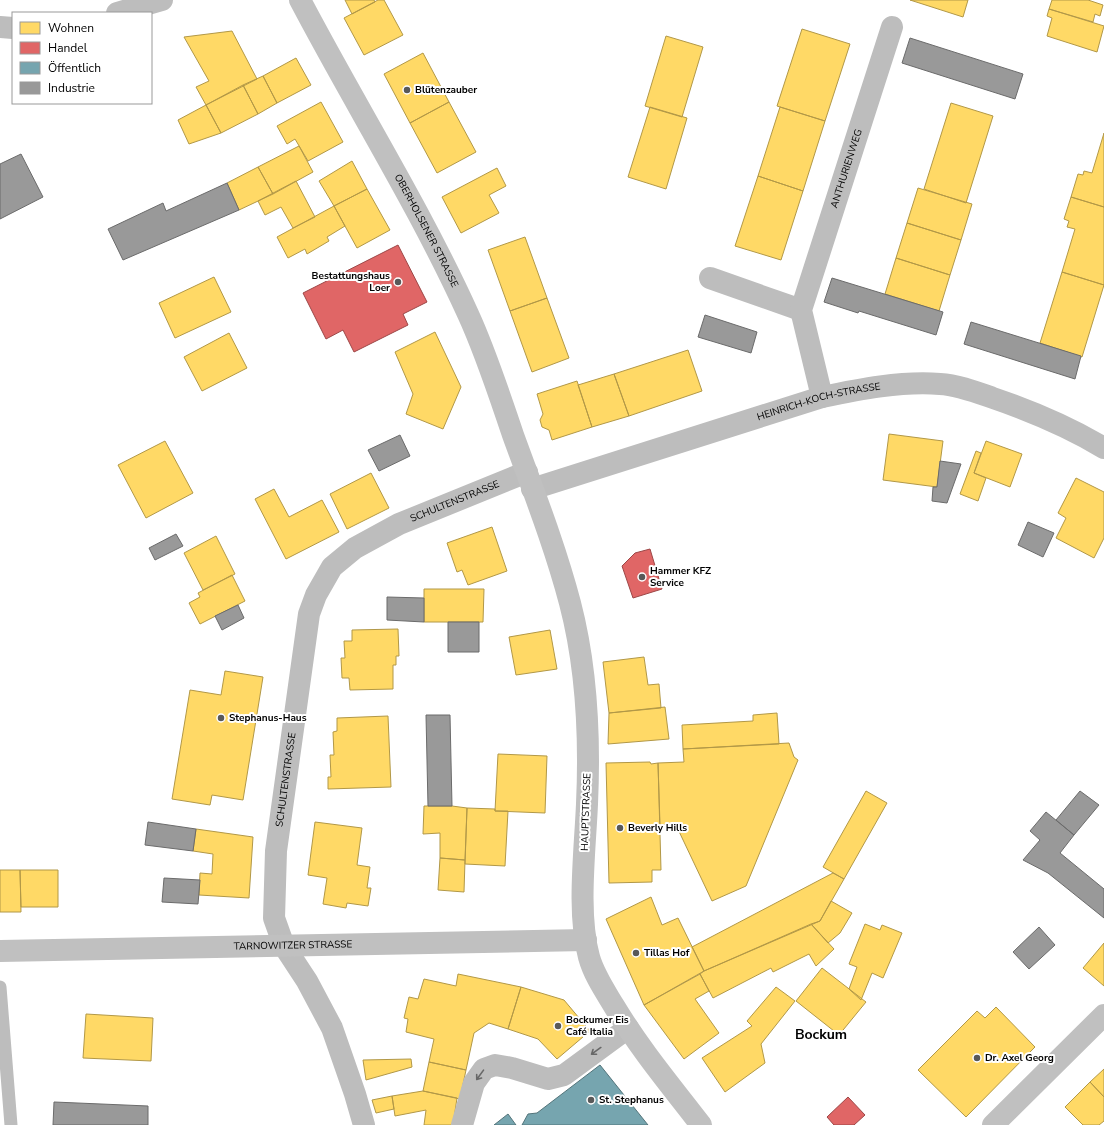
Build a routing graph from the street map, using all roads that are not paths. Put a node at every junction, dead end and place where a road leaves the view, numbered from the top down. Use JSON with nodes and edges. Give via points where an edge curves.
{"nodes":[{"id":1,"x":162,"y":0,"type":"edge"},
{"id":2,"x":300,"y":0,"type":"edge"},
{"id":3,"x":120,"y":12,"type":"edge"},
{"id":4,"x":0,"y":27,"type":"edge"},
{"id":5,"x":892,"y":27,"type":"dead end"},
{"id":6,"x":12,"y":28,"type":"edge"},
{"id":7,"x":710,"y":278,"type":"dead end"},
{"id":8,"x":801,"y":310,"type":"junction"},
{"id":9,"x":822,"y":397,"type":"junction"},
{"id":10,"x":1104,"y":448,"type":"edge"},
{"id":11,"x":530,"y":481,"type":"junction"},
{"id":12,"x":586,"y":940,"type":"junction"},
{"id":13,"x":284,"y":946,"type":"junction"},
{"id":14,"x":0,"y":951,"type":"edge"},
{"id":15,"x":0,"y":987,"type":"edge"},
{"id":16,"x":1104,"y":1015,"type":"edge"},
{"id":17,"x":628,"y":1028,"type":"junction"},
{"id":18,"x":11,"y":1125,"type":"edge"},
{"id":19,"x":364,"y":1125,"type":"edge"},
{"id":20,"x":462,"y":1125,"type":"edge"},
{"id":21,"x":701,"y":1125,"type":"edge"},
{"id":22,"x":993,"y":1125,"type":"edge"}],
"edges":[{"from":1,"to":3,"type":"street"},
{"from":2,"to":11,"type":"main road","name":"OBERHOLSENER STRASSE","via":[[373,130],[468,315]]},
{"from":4,"to":6,"type":"street"},
{"from":5,"to":8,"type":"street","name":"ANTHURIENWEG"},
{"from":7,"to":8,"type":"street"},
{"from":8,"to":9,"type":"street"},
{"from":9,"to":10,"type":"street","name":"HEINRICH-KOCH-STRASSE","via":[[854,390],[941,384],[974,391],[1019,407],[1085,436]]},
{"from":9,"to":11,"type":"street","name":"HEINRICH-KOCH-STRASSE"},
{"from":11,"to":12,"type":"main road","name":"HAUPTSTRASSE","via":[[555,551],[570,606],[584,686],[588,737],[583,901]]},
{"from":11,"to":13,"type":"street","name":"SCHULTENSTRASSE","via":[[399,524],[355,548],[332,567],[316,595],[309,614],[276,851],[274,918]]},
{"from":12,"to":13,"type":"main road","name":"TARNOWITZER STRASSE"},
{"from":12,"to":17,"type":"main road","name":"HAUPTSTRASSE","via":[[596,977]]},
{"from":13,"to":14,"type":"main road","name":"TARNOWITZER STRASSE"},
{"from":13,"to":19,"type":"street","name":"SCHULTENSTRASSE","via":[[307,981],[332,1028]]},
{"from":15,"to":18,"type":"lane"},
{"from":16,"to":22,"type":"main road"},
{"from":17,"to":20,"type":"street","one_way":true,"via":[[564,1075],[548,1079],[495,1065],[484,1070],[474,1083]]},
{"from":17,"to":21,"type":"main road","name":"HAUPTSTRASSE","via":[[650,1061]]}]}
